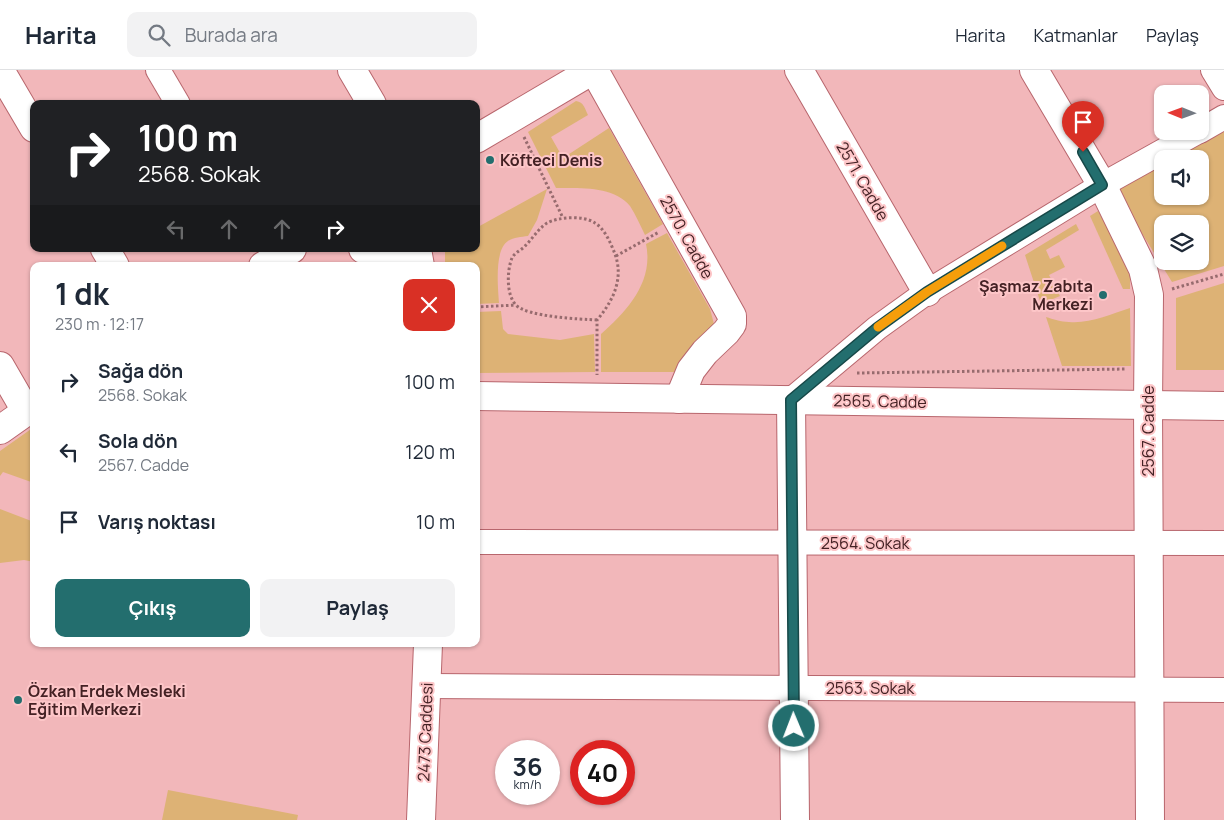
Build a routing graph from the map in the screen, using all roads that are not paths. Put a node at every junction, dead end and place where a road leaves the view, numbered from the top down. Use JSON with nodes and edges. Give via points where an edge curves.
{"nodes":[{"id":1,"x":0,"y":70,"type":"edge"},
{"id":2,"x":158,"y":70,"type":"edge"},
{"id":3,"x":352,"y":70,"type":"edge"},
{"id":4,"x":799,"y":70,"type":"edge"},
{"id":5,"x":1034,"y":70,"type":"edge"},
{"id":6,"x":1213,"y":70,"type":"edge"},
{"id":7,"x":588,"y":71,"type":"edge"},
{"id":8,"x":1224,"y":88,"type":"edge"},
{"id":9,"x":176,"y":100,"type":"edge"},
{"id":10,"x":370,"y":100,"type":"edge"},
{"id":11,"x":1224,"y":117,"type":"edge"},
{"id":12,"x":30,"y":121,"type":"edge"},
{"id":13,"x":1209,"y":126,"type":"edge"},
{"id":14,"x":480,"y":137,"type":"edge"},
{"id":15,"x":1184,"y":140,"type":"edge"},
{"id":16,"x":1102,"y":185,"type":"junction"},
{"id":17,"x":372,"y":252,"type":"edge"},
{"id":18,"x":396,"y":262,"type":"edge"},
{"id":19,"x":927,"y":292,"type":"junction"},
{"id":20,"x":0,"y":366,"type":"edge"},
{"id":21,"x":480,"y":396,"type":"edge"},
{"id":22,"x":679,"y":399,"type":"junction"},
{"id":23,"x":791,"y":400,"type":"junction"},
{"id":24,"x":1148,"y":405,"type":"junction"},
{"id":25,"x":1224,"y":406,"type":"edge"},
{"id":26,"x":30,"y":408,"type":"edge"},
{"id":27,"x":0,"y":430,"type":"edge"},
{"id":28,"x":480,"y":542,"type":"edge"},
{"id":29,"x":792,"y":543,"type":"junction"},
{"id":30,"x":1149,"y":543,"type":"junction"},
{"id":31,"x":1224,"y":543,"type":"edge"},
{"id":32,"x":428,"y":647,"type":"edge"},
{"id":33,"x":427,"y":686,"type":"junction"},
{"id":34,"x":794,"y":688,"type":"junction"},
{"id":35,"x":1149,"y":690,"type":"junction"},
{"id":36,"x":1224,"y":690,"type":"edge"},
{"id":37,"x":421,"y":820,"type":"edge"},
{"id":38,"x":795,"y":820,"type":"edge"},
{"id":39,"x":1150,"y":820,"type":"edge"}],
"edges":[{"from":1,"to":12,"type":"street"},
{"from":2,"to":9,"type":"street"},
{"from":3,"to":10,"type":"street"},
{"from":4,"to":19,"type":"street","name":"2571. Cadde"},
{"from":5,"to":16,"type":"street","name":"2567. Cadde"},
{"from":6,"to":8,"type":"street"},
{"from":7,"to":14,"type":"street"},
{"from":7,"to":22,"type":"street","name":"2570. Cadde","via":[[732,316],[732,324],[726,332],[691,370]]},
{"from":11,"to":13,"type":"street"},
{"from":15,"to":16,"type":"street"},
{"from":16,"to":19,"type":"street"},
{"from":16,"to":24,"type":"street","name":"2567. Cadde","via":[[1143,269],[1150,295]]},
{"from":17,"to":18,"type":"street"},
{"from":19,"to":23,"type":"street","via":[[877,328]]},
{"from":20,"to":26,"type":"street"},
{"from":21,"to":22,"type":"street","name":"2565. Cadde"},
{"from":22,"to":23,"type":"street","name":"2565. Cadde"},
{"from":23,"to":24,"type":"street","name":"2565. Cadde"},
{"from":23,"to":29,"type":"street"},
{"from":24,"to":25,"type":"street","name":"2565. Cadde"},
{"from":24,"to":30,"type":"street","name":"2567. Cadde"},
{"from":26,"to":27,"type":"street"},
{"from":28,"to":29,"type":"street","name":"2564. Sokak"},
{"from":29,"to":30,"type":"street","name":"2564. Sokak"},
{"from":29,"to":34,"type":"street"},
{"from":30,"to":31,"type":"street","name":"2564. Sokak"},
{"from":30,"to":35,"type":"street","name":"2567. Cadde"},
{"from":32,"to":33,"type":"street","name":"2473 Caddesi"},
{"from":33,"to":34,"type":"street","name":"2563. Sokak"},
{"from":33,"to":37,"type":"street","name":"2473 Caddesi"},
{"from":34,"to":35,"type":"street","name":"2563. Sokak"},
{"from":34,"to":38,"type":"street"},
{"from":35,"to":36,"type":"street","name":"2563. Sokak"},
{"from":35,"to":39,"type":"street","name":"2567. Cadde"}]}
